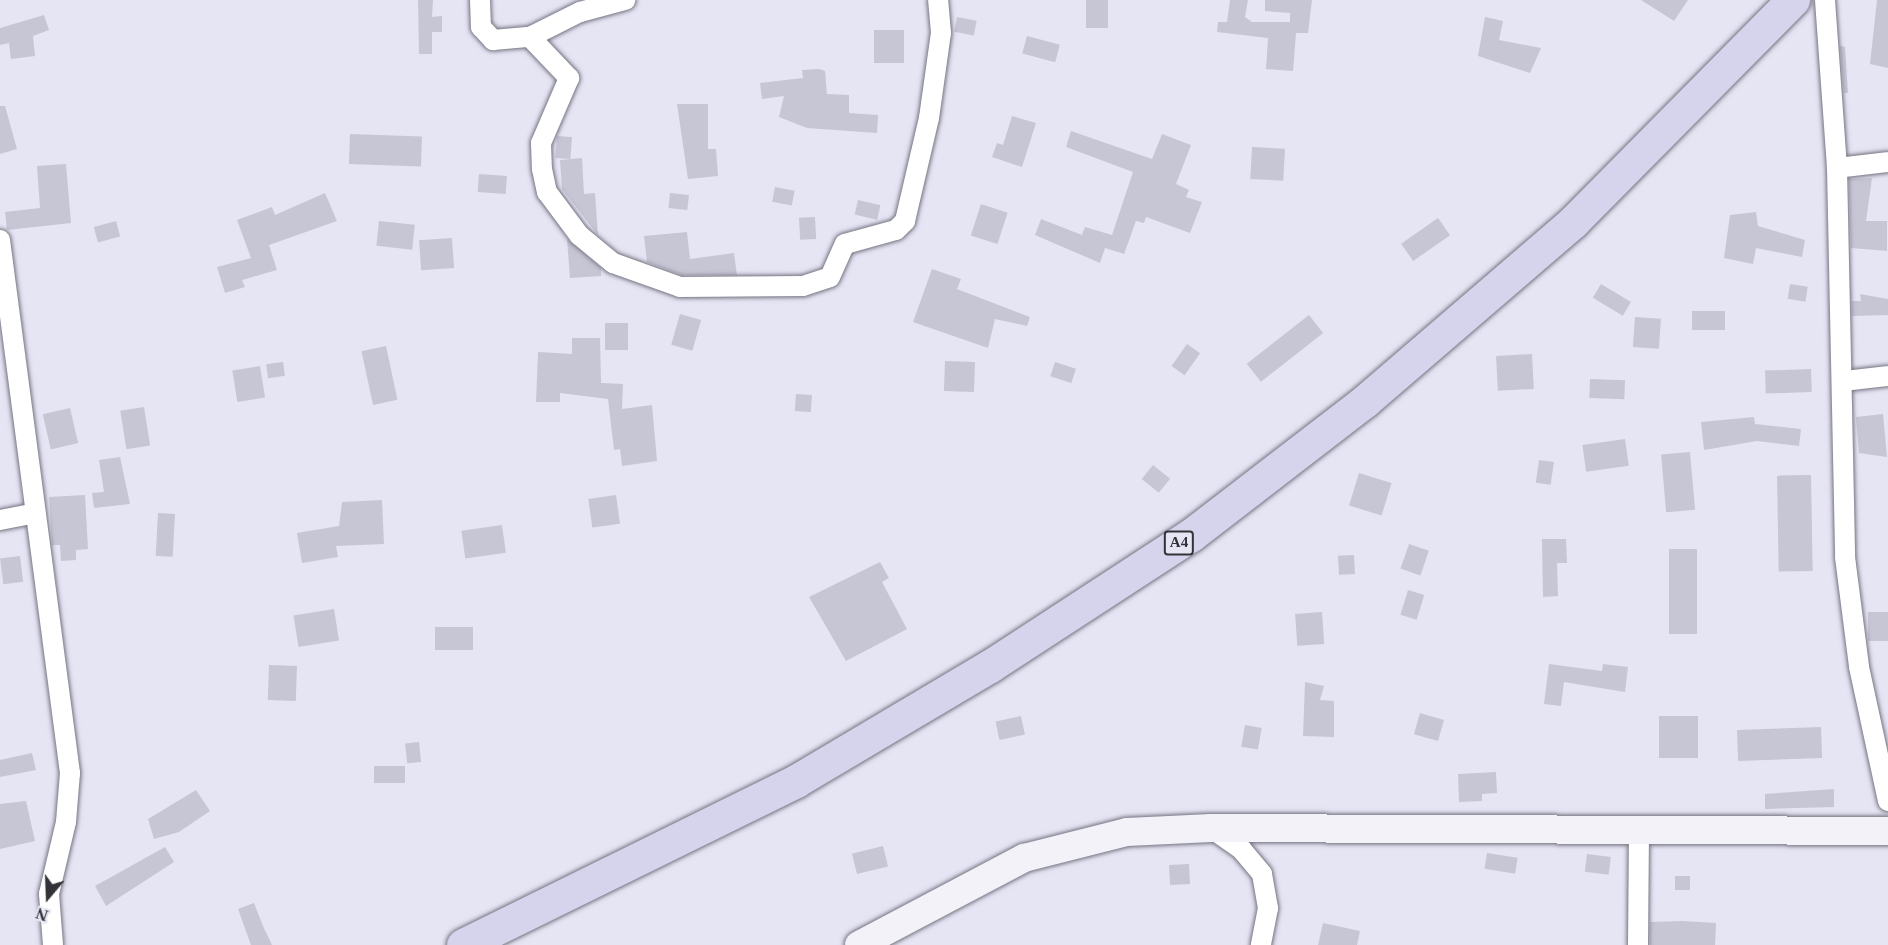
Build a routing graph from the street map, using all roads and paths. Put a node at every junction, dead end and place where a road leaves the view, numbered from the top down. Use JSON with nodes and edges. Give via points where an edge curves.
{"nodes":[{"id":1,"x":480,"y":0,"type":"edge"},
{"id":2,"x":625,"y":0,"type":"edge"},
{"id":3,"x":938,"y":0,"type":"edge"},
{"id":4,"x":1793,"y":0,"type":"edge"},
{"id":5,"x":1825,"y":0,"type":"edge"},
{"id":6,"x":530,"y":37,"type":"junction"},
{"id":7,"x":1888,"y":162,"type":"edge"},
{"id":8,"x":1837,"y":168,"type":"junction"},
{"id":9,"x":0,"y":240,"type":"edge"},
{"id":10,"x":7,"y":335,"type":"edge"},
{"id":11,"x":1888,"y":376,"type":"edge"},
{"id":12,"x":1844,"y":381,"type":"junction"},
{"id":13,"x":32,"y":514,"type":"junction"},
{"id":14,"x":0,"y":520,"type":"edge"},
{"id":15,"x":1888,"y":801,"type":"edge"},
{"id":16,"x":1211,"y":828,"type":"junction"},
{"id":17,"x":1639,"y":830,"type":"junction"},
{"id":18,"x":1888,"y":831,"type":"edge"},
{"id":19,"x":53,"y":945,"type":"edge"},
{"id":20,"x":463,"y":945,"type":"edge"},
{"id":21,"x":859,"y":945,"type":"edge"},
{"id":22,"x":1261,"y":945,"type":"edge"},
{"id":23,"x":1638,"y":945,"type":"edge"}],
"edges":[{"from":1,"to":6,"type":"street","via":[[485,35],[493,40]]},
{"from":2,"to":6,"type":"street","via":[[580,12]]},
{"from":3,"to":6,"type":"street","via":[[941,33],[929,118],[905,221],[896,230],[845,244],[830,277],[803,286],[680,287],[613,263],[579,235],[547,192],[542,169],[541,143],[569,78]]},
{"from":4,"to":20,"type":"highway","number":"A4","via":[[1573,222],[1365,401],[1191,535],[990,666],[795,781]]},
{"from":5,"to":8,"type":"street"},
{"from":7,"to":8,"type":"street"},
{"from":8,"to":12,"type":"street"},
{"from":9,"to":10,"type":"street"},
{"from":10,"to":13,"type":"street"},
{"from":11,"to":12,"type":"street"},
{"from":12,"to":15,"type":"street","via":[[1845,557],[1858,667]]},
{"from":13,"to":14,"type":"street"},
{"from":13,"to":19,"type":"street","via":[[70,773],[66,822],[49,894]]},
{"from":16,"to":17,"type":"main road"},
{"from":16,"to":21,"type":"main road","via":[[1127,832],[1024,858]]},
{"from":16,"to":22,"type":"street","via":[[1242,850],[1262,874],[1268,908]]},
{"from":17,"to":18,"type":"main road"},
{"from":17,"to":23,"type":"street"}]}
